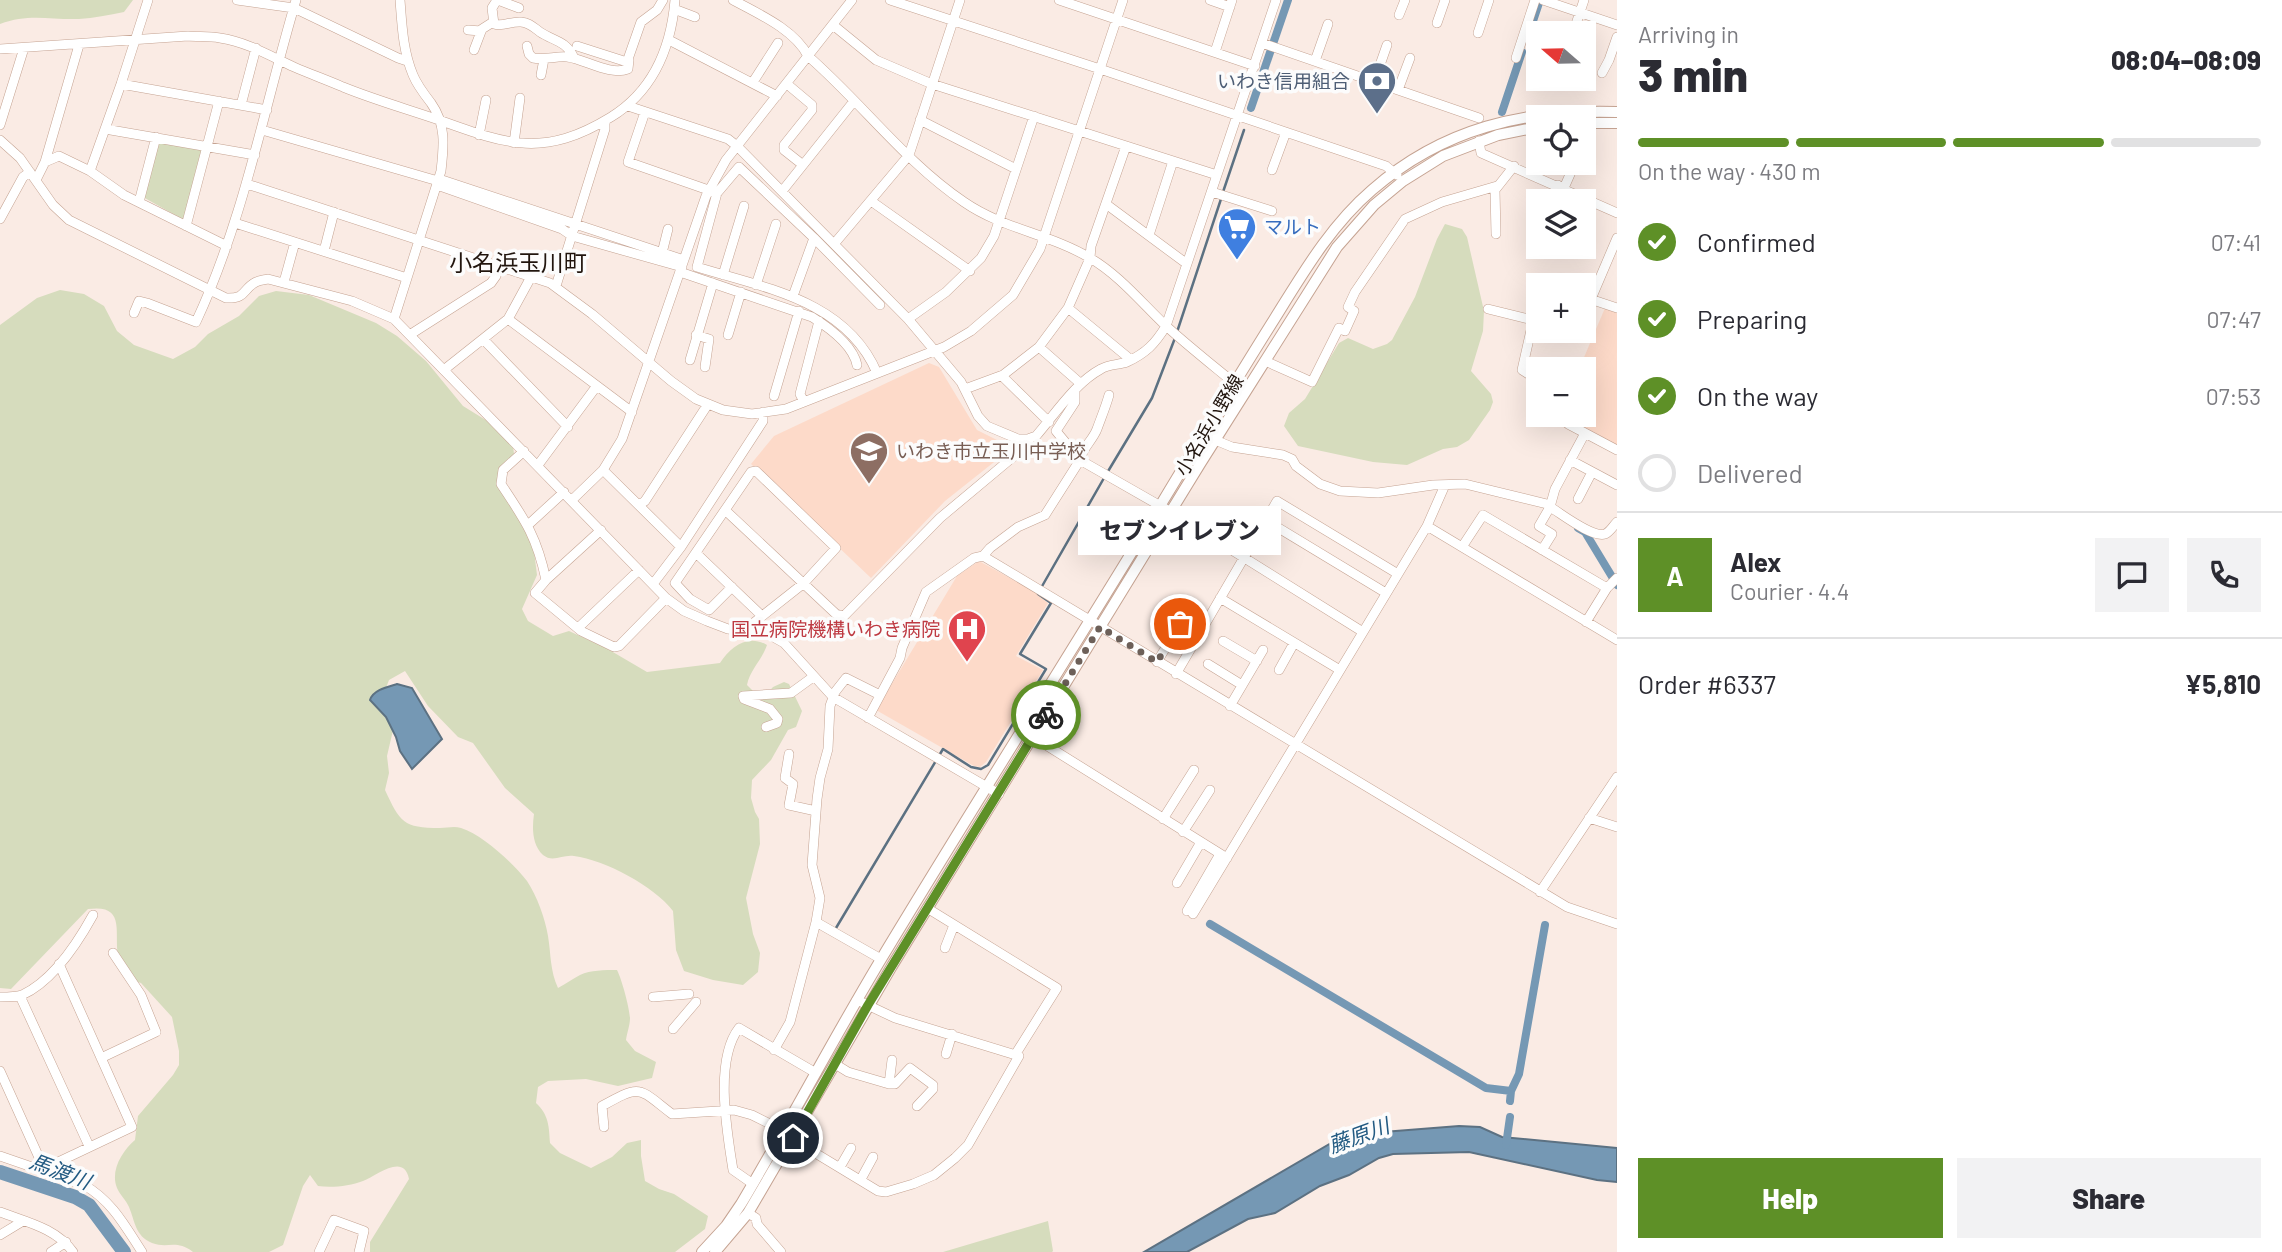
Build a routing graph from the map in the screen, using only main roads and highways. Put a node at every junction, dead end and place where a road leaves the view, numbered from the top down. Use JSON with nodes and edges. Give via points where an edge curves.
{"nodes":[{"id":1,"x":1617,"y":111,"type":"edge"},
{"id":2,"x":1596,"y":123,"type":"edge"},
{"id":3,"x":1617,"y":123,"type":"edge"},
{"id":4,"x":1526,"y":129,"type":"edge"},
{"id":5,"x":1095,"y":624,"type":"junction"},
{"id":6,"x":862,"y":1003,"type":"junction"},
{"id":7,"x":789,"y":1134,"type":"junction"},
{"id":8,"x":702,"y":1252,"type":"edge"},
{"id":9,"x":715,"y":1252,"type":"edge"}],
"edges":[{"from":1,"to":5,"type":"main road","name":"小名浜小野線","via":[[1549,113],[1496,123],[1449,140],[1369,192],[1316,254],[1234,383]]},
{"from":2,"to":3,"type":"main road"},
{"from":4,"to":5,"type":"main road","name":"小名浜小野線","via":[[1443,156],[1403,181],[1374,205],[1337,247]]},
{"from":5,"to":6,"type":"main road","name":"小名浜小野線","via":[[999,794]]},
{"from":5,"to":6,"type":"main road","name":"小名浜小野線","via":[[881,959]]},
{"from":6,"to":7,"type":"main road","name":"小名浜小野線","via":[[835,1064]]},
{"from":6,"to":7,"type":"main road","name":"小名浜小野線","via":[[816,1073]]},
{"from":7,"to":8,"type":"main road","name":"小名浜小野線","via":[[726,1226]]},
{"from":7,"to":9,"type":"main road","name":"小名浜小野線","via":[[748,1213]]}]}
